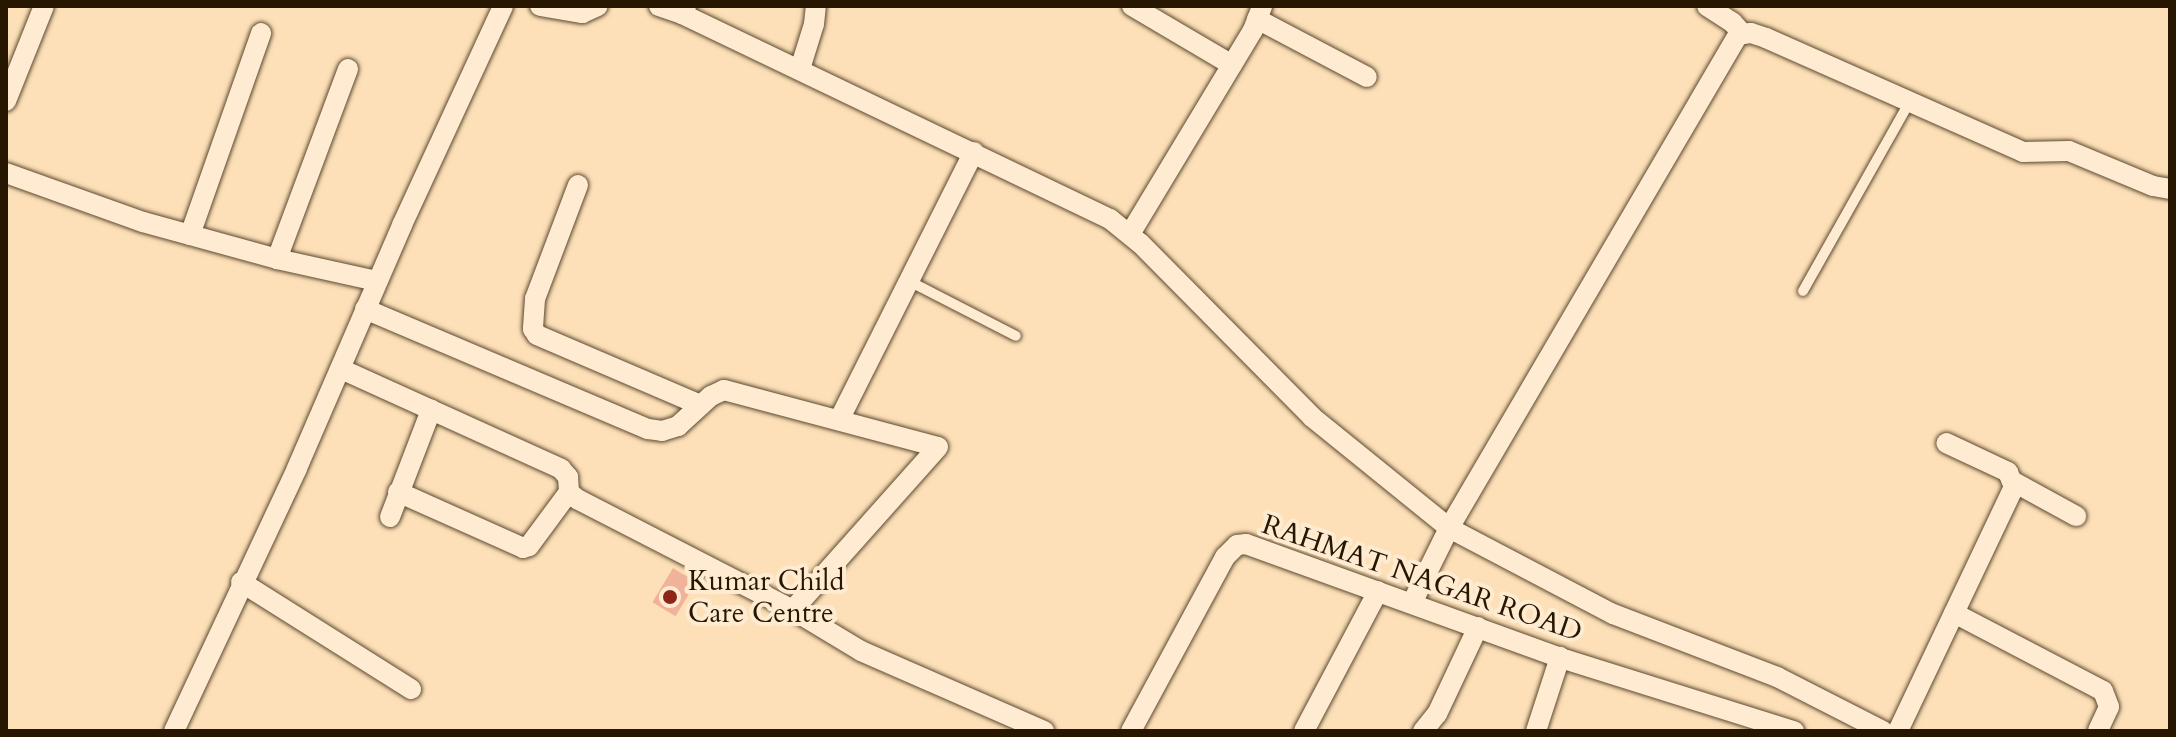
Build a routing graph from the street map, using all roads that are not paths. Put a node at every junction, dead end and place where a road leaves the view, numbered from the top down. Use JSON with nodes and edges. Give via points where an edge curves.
{"nodes":[{"id":1,"x":44,"y":6,"type":"edge"},
{"id":2,"x":503,"y":6,"type":"edge"},
{"id":3,"x":540,"y":6,"type":"edge"},
{"id":4,"x":598,"y":6,"type":"edge"},
{"id":5,"x":659,"y":6,"type":"edge"},
{"id":6,"x":816,"y":6,"type":"edge"},
{"id":7,"x":1132,"y":6,"type":"edge"},
{"id":8,"x":1707,"y":6,"type":"edge"},
{"id":9,"x":684,"y":10,"type":"edge"},
{"id":10,"x":1259,"y":13,"type":"edge"},
{"id":11,"x":261,"y":33,"type":"dead end"},
{"id":12,"x":1742,"y":33,"type":"junction"},
{"id":13,"x":1232,"y":65,"type":"junction"},
{"id":14,"x":348,"y":69,"type":"dead end"},
{"id":15,"x":800,"y":69,"type":"junction"},
{"id":16,"x":1367,"y":77,"type":"dead end"},
{"id":17,"x":6,"y":101,"type":"edge"},
{"id":18,"x":1910,"y":101,"type":"junction"},
{"id":19,"x":974,"y":152,"type":"junction"},
{"id":20,"x":6,"y":173,"type":"edge"},
{"id":21,"x":578,"y":185,"type":"dead end"},
{"id":22,"x":2170,"y":189,"type":"edge"},
{"id":23,"x":1130,"y":234,"type":"junction"},
{"id":24,"x":190,"y":235,"type":"junction"},
{"id":25,"x":277,"y":259,"type":"junction"},
{"id":26,"x":377,"y":281,"type":"junction"},
{"id":27,"x":909,"y":281,"type":"junction"},
{"id":28,"x":1803,"y":291,"type":"dead end"},
{"id":29,"x":365,"y":309,"type":"junction"},
{"id":30,"x":1016,"y":336,"type":"dead end"},
{"id":31,"x":341,"y":369,"type":"junction"},
{"id":32,"x":700,"y":405,"type":"junction"},
{"id":33,"x":431,"y":410,"type":"junction"},
{"id":34,"x":839,"y":420,"type":"junction"},
{"id":35,"x":1946,"y":443,"type":"dead end"},
{"id":36,"x":2014,"y":482,"type":"junction"},
{"id":37,"x":398,"y":492,"type":"junction"},
{"id":38,"x":569,"y":492,"type":"junction"},
{"id":39,"x":2076,"y":516,"type":"dead end"},
{"id":40,"x":390,"y":517,"type":"dead end"},
{"id":41,"x":1449,"y":528,"type":"junction"},
{"id":42,"x":241,"y":582,"type":"junction"},
{"id":43,"x":1378,"y":591,"type":"junction"},
{"id":44,"x":1412,"y":603,"type":"junction"},
{"id":45,"x":793,"y":610,"type":"junction"},
{"id":46,"x":1954,"y":613,"type":"junction"},
{"id":47,"x":1478,"y":627,"type":"junction"},
{"id":48,"x":1560,"y":657,"type":"junction"},
{"id":49,"x":411,"y":689,"type":"dead end"},
{"id":50,"x":1736,"y":722,"type":"edge"},
{"id":51,"x":174,"y":731,"type":"edge"},
{"id":52,"x":1044,"y":731,"type":"edge"},
{"id":53,"x":1131,"y":731,"type":"edge"},
{"id":54,"x":1304,"y":731,"type":"edge"},
{"id":55,"x":1423,"y":731,"type":"edge"},
{"id":56,"x":1536,"y":731,"type":"edge"},
{"id":57,"x":1794,"y":731,"type":"edge"},
{"id":58,"x":1883,"y":731,"type":"edge"},
{"id":59,"x":1898,"y":731,"type":"edge"},
{"id":60,"x":2098,"y":731,"type":"edge"}],
"edges":[{"from":1,"to":17,"type":"street"},
{"from":2,"to":26,"type":"street"},
{"from":3,"to":4,"type":"street","via":[[582,13]]},
{"from":5,"to":9,"type":"street"},
{"from":6,"to":15,"type":"street"},
{"from":7,"to":13,"type":"street"},
{"from":8,"to":12,"type":"street"},
{"from":9,"to":15,"type":"street"},
{"from":10,"to":13,"type":"street"},
{"from":10,"to":16,"type":"street"},
{"from":11,"to":24,"type":"street"},
{"from":12,"to":18,"type":"street","via":[[1766,38]]},
{"from":12,"to":41,"type":"street"},
{"from":13,"to":23,"type":"street"},
{"from":14,"to":25,"type":"street"},
{"from":15,"to":19,"type":"street"},
{"from":18,"to":22,"type":"street","via":[[2023,152],[2069,151]]},
{"from":18,"to":28,"type":"lane"},
{"from":19,"to":23,"type":"street"},
{"from":19,"to":27,"type":"street"},
{"from":20,"to":24,"type":"street"},
{"from":21,"to":32,"type":"street","via":[[535,299],[533,329]]},
{"from":23,"to":41,"type":"street","via":[[1312,417]]},
{"from":24,"to":25,"type":"street"},
{"from":25,"to":26,"type":"street"},
{"from":26,"to":29,"type":"street"},
{"from":27,"to":30,"type":"lane"},
{"from":27,"to":34,"type":"street"},
{"from":29,"to":31,"type":"street"},
{"from":29,"to":32,"type":"street","via":[[648,429],[678,426]]},
{"from":31,"to":33,"type":"street"},
{"from":31,"to":42,"type":"street"},
{"from":32,"to":34,"type":"street","via":[[717,392],[732,390]]},
{"from":33,"to":37,"type":"street"},
{"from":33,"to":38,"type":"street","via":[[561,469]]},
{"from":34,"to":45,"type":"street","via":[[938,447]]},
{"from":35,"to":36,"type":"street","via":[[2008,472]]},
{"from":36,"to":39,"type":"street"},
{"from":36,"to":46,"type":"street"},
{"from":37,"to":38,"type":"street","via":[[523,548]]},
{"from":37,"to":40,"type":"street"},
{"from":38,"to":45,"type":"street"},
{"from":41,"to":44,"type":"street"},
{"from":41,"to":58,"type":"street","via":[[1613,614],[1777,677]]},
{"from":42,"to":49,"type":"street"},
{"from":42,"to":51,"type":"street"},
{"from":43,"to":44,"type":"street","name":"RAHMAT NAGAR ROAD"},
{"from":43,"to":53,"type":"street","name":"RAHMAT NAGAR ROAD","via":[[1237,545],[1225,557]]},
{"from":43,"to":54,"type":"street"},
{"from":44,"to":47,"type":"street","name":"RAHMAT NAGAR ROAD"},
{"from":45,"to":52,"type":"street","via":[[861,651]]},
{"from":46,"to":59,"type":"street"},
{"from":46,"to":60,"type":"street","via":[[2103,691],[2109,707]]},
{"from":47,"to":48,"type":"street","name":"RAHMAT NAGAR ROAD"},
{"from":47,"to":55,"type":"street","via":[[1437,714]]},
{"from":48,"to":50,"type":"street","name":"RAHMAT NAGAR ROAD"},
{"from":48,"to":56,"type":"street"},
{"from":50,"to":57,"type":"street","name":"RAHMAT NAGAR ROAD"}]}
